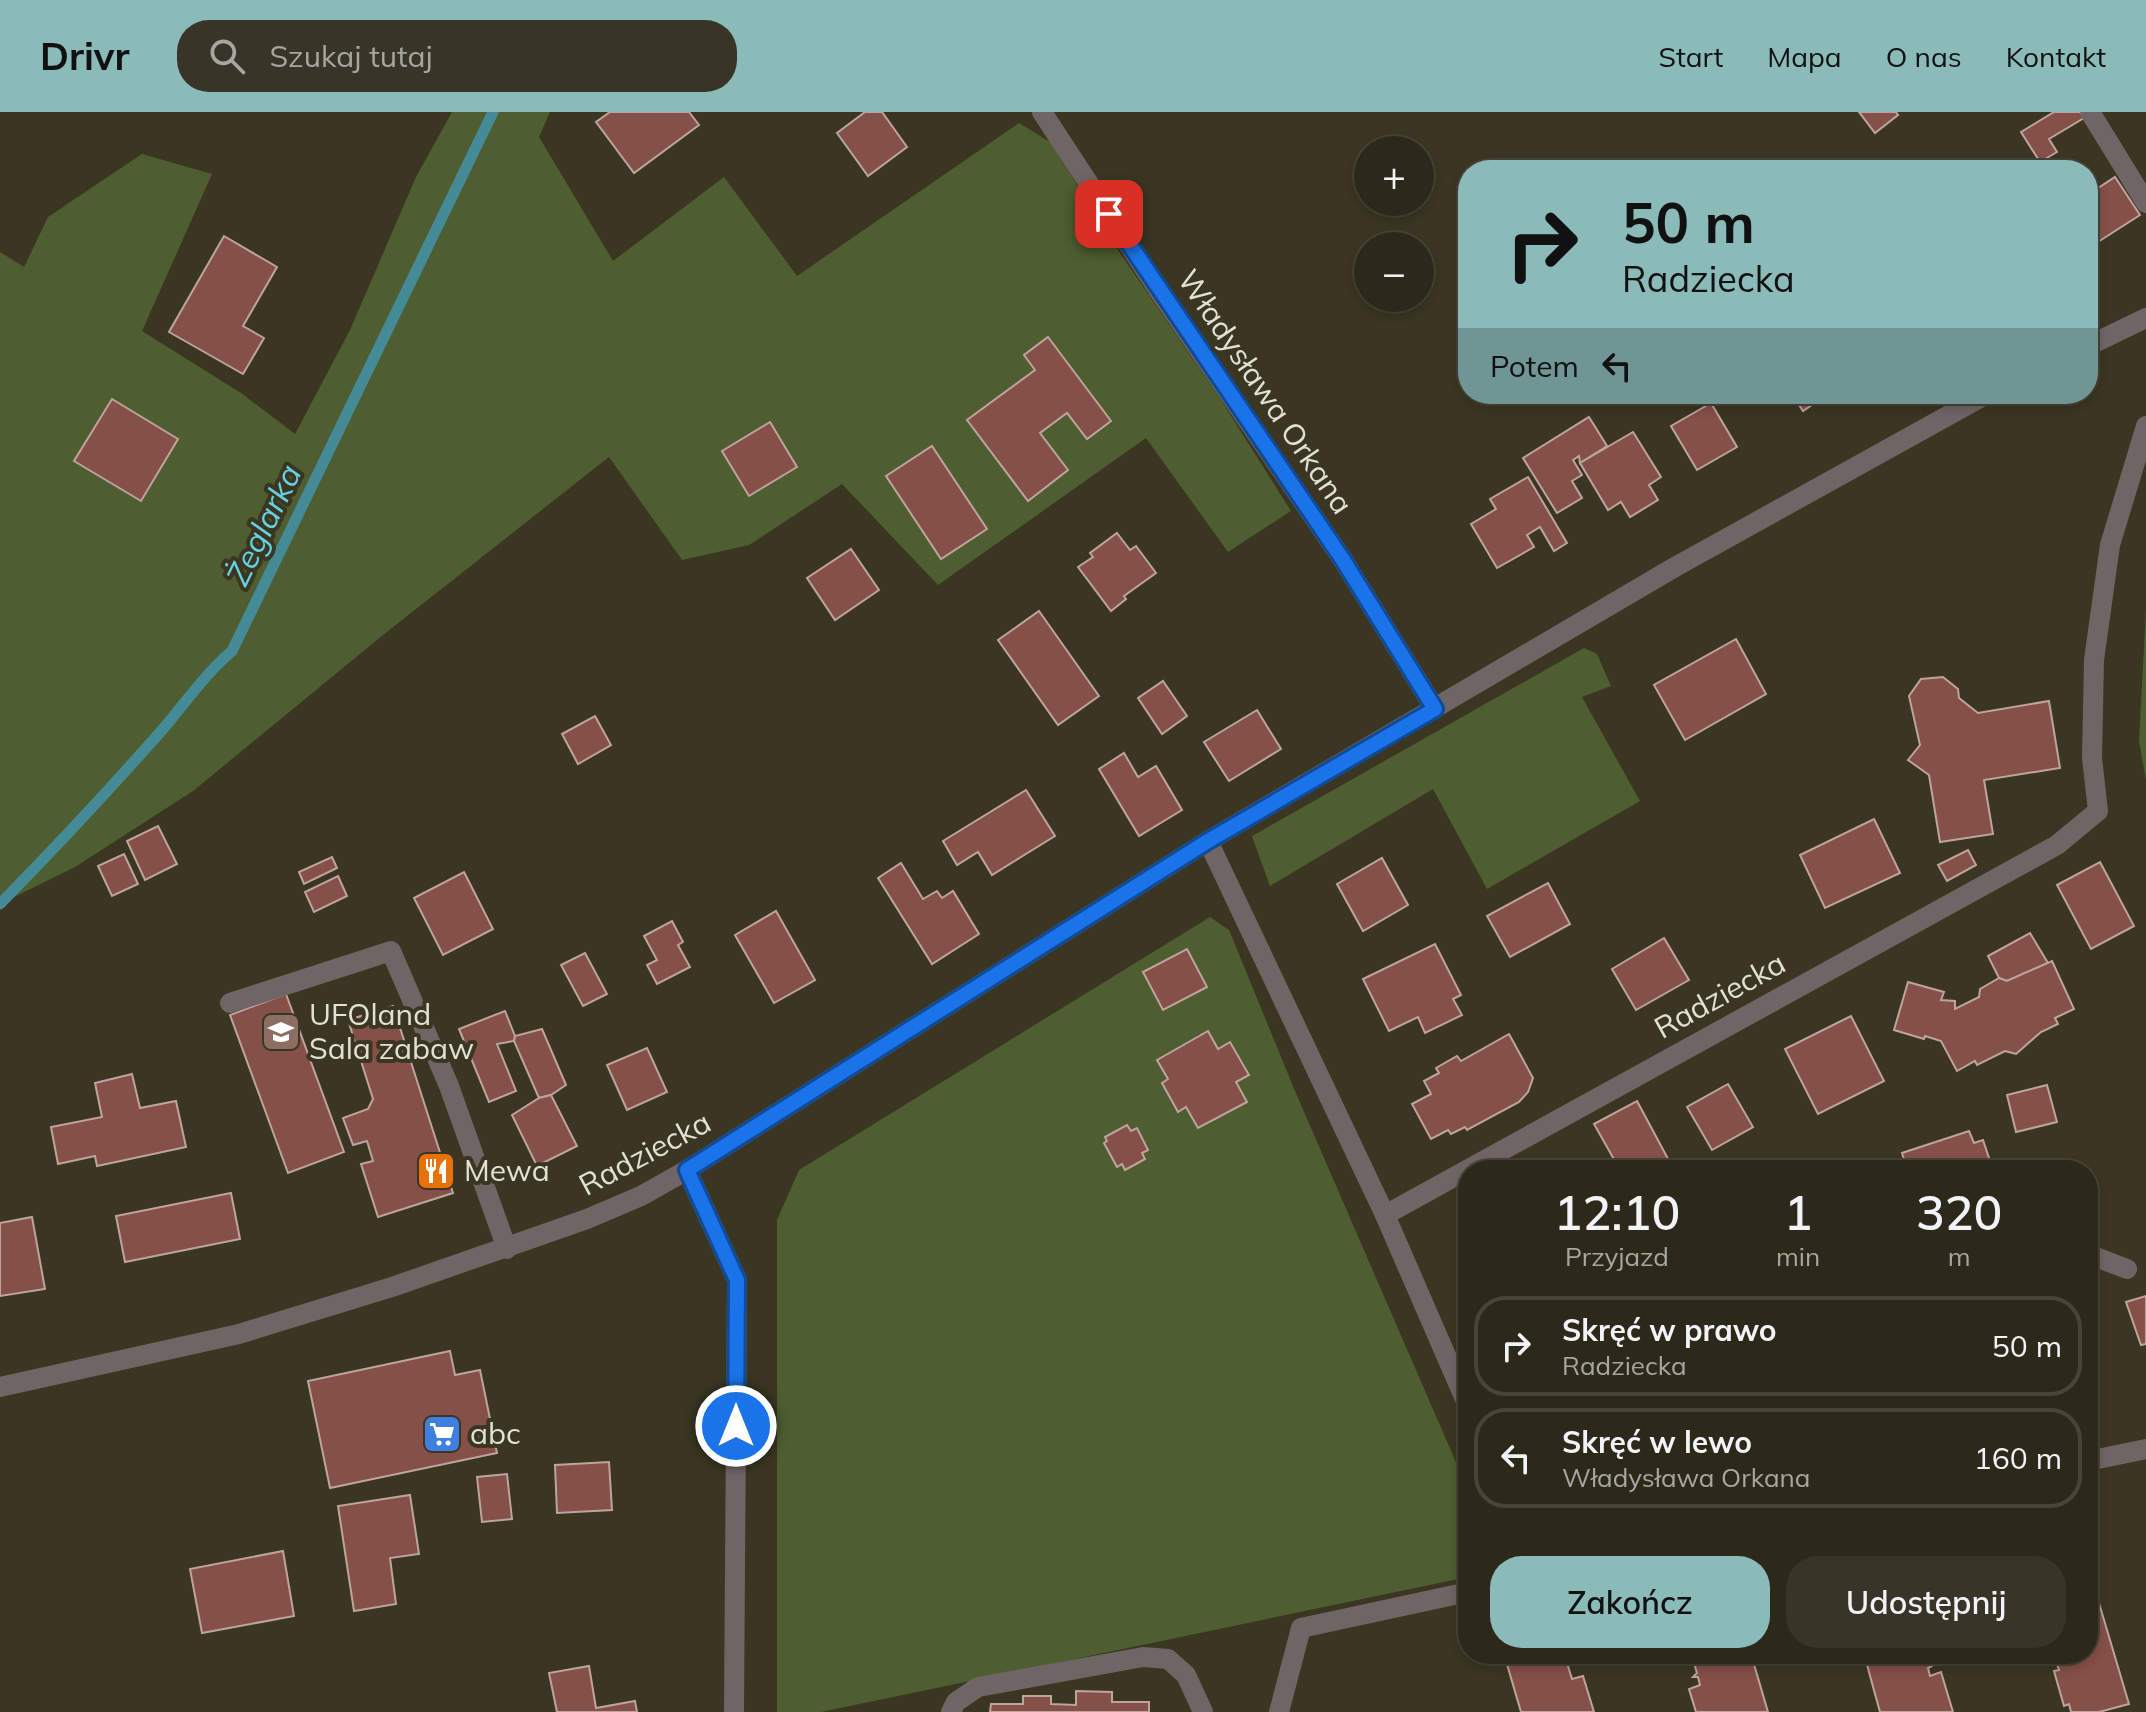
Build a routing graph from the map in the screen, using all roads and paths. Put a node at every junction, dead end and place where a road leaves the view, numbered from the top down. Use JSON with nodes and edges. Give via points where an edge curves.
{"nodes":[{"id":1,"x":1042,"y":112,"type":"edge"},
{"id":2,"x":2090,"y":112,"type":"edge"},
{"id":3,"x":2146,"y":203,"type":"edge"},
{"id":4,"x":2146,"y":318,"type":"edge"},
{"id":5,"x":2098,"y":341,"type":"edge"},
{"id":6,"x":1969,"y":404,"type":"edge"},
{"id":7,"x":2146,"y":426,"type":"edge"},
{"id":8,"x":1435,"y":709,"type":"junction"},
{"id":9,"x":1208,"y":841,"type":"junction"},
{"id":10,"x":230,"y":1003,"type":"dead end"},
{"id":11,"x":1485,"y":1160,"type":"edge"},
{"id":12,"x":687,"y":1170,"type":"junction"},
{"id":13,"x":1458,"y":1175,"type":"edge"},
{"id":14,"x":1385,"y":1215,"type":"junction"},
{"id":15,"x":507,"y":1249,"type":"junction"},
{"id":16,"x":2098,"y":1258,"type":"edge"},
{"id":17,"x":2127,"y":1269,"type":"dead end"},
{"id":18,"x":1458,"y":1383,"type":"edge"},
{"id":19,"x":0,"y":1387,"type":"edge"},
{"id":20,"x":2146,"y":1449,"type":"edge"},
{"id":21,"x":2098,"y":1459,"type":"edge"},
{"id":22,"x":1458,"y":1594,"type":"edge"},
{"id":23,"x":734,"y":1712,"type":"edge"},
{"id":24,"x":951,"y":1712,"type":"edge"},
{"id":25,"x":1203,"y":1712,"type":"edge"},
{"id":26,"x":1279,"y":1712,"type":"edge"}],
"edges":[{"from":1,"to":8,"type":"street","name":"Władysława Orkana","via":[[1343,560]]},
{"from":2,"to":3,"type":"street"},
{"from":4,"to":5,"type":"street"},
{"from":6,"to":8,"type":"street","name":"Radziecka","via":[[1675,567]]},
{"from":7,"to":11,"type":"street","name":"Radziecka","via":[[2110,545],[2094,660],[2092,758],[2098,811],[2057,845]]},
{"from":8,"to":9,"type":"street","name":"Radziecka"},
{"from":9,"to":12,"type":"street","name":"Radziecka"},
{"from":9,"to":14,"type":"street"},
{"from":10,"to":15,"type":"street","via":[[391,951],[449,1086]]},
{"from":12,"to":15,"type":"street","name":"Radziecka","via":[[601,1214]]},
{"from":12,"to":23,"type":"street","via":[[737,1280]]},
{"from":13,"to":14,"type":"street","name":"Radziecka"},
{"from":14,"to":18,"type":"street"},
{"from":15,"to":19,"type":"street","name":"Radziecka","via":[[239,1334]]},
{"from":16,"to":17,"type":"street"},
{"from":20,"to":21,"type":"street"},
{"from":22,"to":26,"type":"street","via":[[1301,1628]]},
{"from":24,"to":25,"type":"street","via":[[978,1687],[1143,1657],[1168,1659],[1186,1675]]}]}
